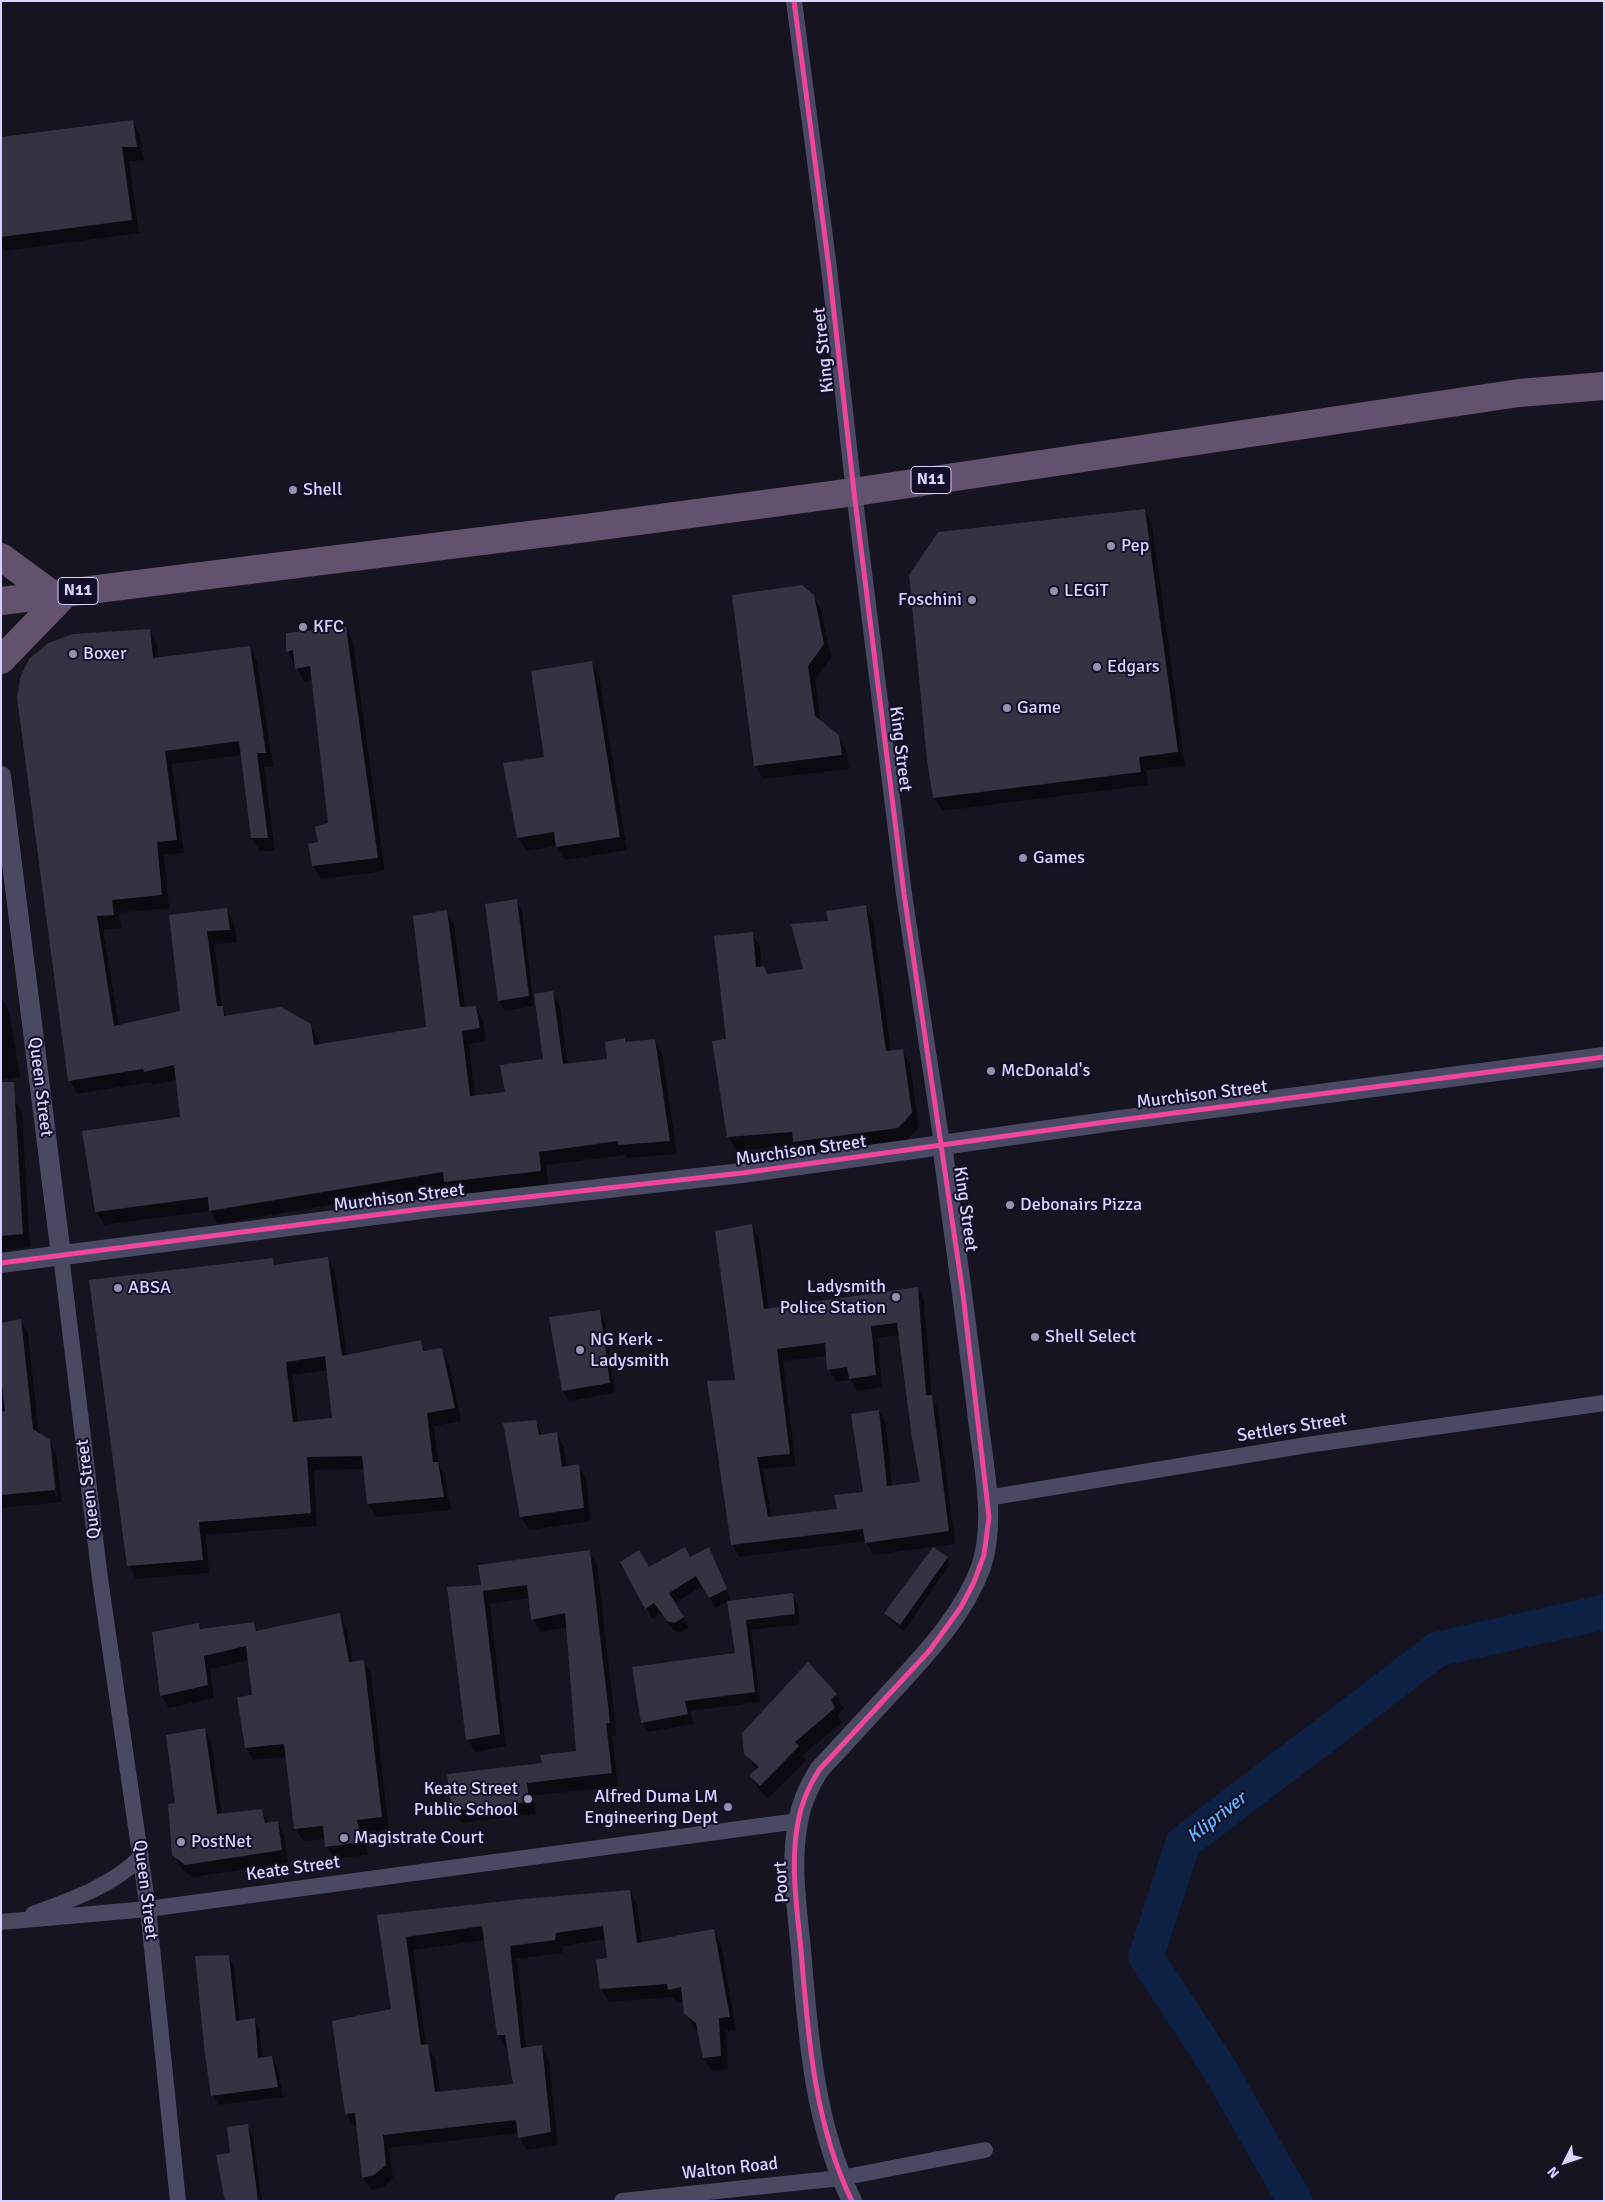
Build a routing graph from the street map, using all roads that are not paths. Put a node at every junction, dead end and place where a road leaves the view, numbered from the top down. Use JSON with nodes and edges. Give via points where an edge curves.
{"nodes":[{"id":1,"x":794,"y":1,"type":"edge"},
{"id":2,"x":1604,"y":386,"type":"edge"},
{"id":3,"x":854,"y":492,"type":"junction"},
{"id":4,"x":1,"y":557,"type":"edge"},
{"id":5,"x":59,"y":594,"type":"junction"},
{"id":6,"x":1,"y":602,"type":"edge"},
{"id":7,"x":1,"y":660,"type":"edge"},
{"id":8,"x":1,"y":776,"type":"edge"},
{"id":9,"x":1604,"y":1057,"type":"edge"},
{"id":10,"x":942,"y":1144,"type":"junction"},
{"id":11,"x":62,"y":1255,"type":"junction"},
{"id":12,"x":1,"y":1263,"type":"edge"},
{"id":13,"x":1604,"y":1404,"type":"edge"},
{"id":14,"x":987,"y":1498,"type":"junction"},
{"id":15,"x":798,"y":1821,"type":"junction"},
{"id":16,"x":141,"y":1857,"type":"junction"},
{"id":17,"x":148,"y":1909,"type":"junction"},
{"id":18,"x":7,"y":1922,"type":"edge"},
{"id":19,"x":985,"y":2150,"type":"dead end"},
{"id":20,"x":841,"y":2178,"type":"junction"},
{"id":21,"x":178,"y":2201,"type":"edge"},
{"id":22,"x":622,"y":2201,"type":"edge"},
{"id":23,"x":852,"y":2201,"type":"edge"}],
"edges":[{"from":1,"to":3,"type":"street","name":"King Street"},
{"from":2,"to":3,"type":"highway","number":"N11","via":[[1518,393]]},
{"from":3,"to":5,"type":"highway","number":"N11"},
{"from":3,"to":10,"type":"street","name":"King Street","via":[[904,894]]},
{"from":4,"to":5,"type":"highway"},
{"from":5,"to":6,"type":"highway","number":"N11"},
{"from":5,"to":7,"type":"highway"},
{"from":8,"to":11,"type":"street","name":"Queen Street"},
{"from":9,"to":10,"type":"street","name":"Murchison Street"},
{"from":10,"to":11,"type":"street","name":"Murchison Street","via":[[742,1174],[429,1208]]},
{"from":10,"to":14,"type":"street","name":"King Street"},
{"from":11,"to":12,"type":"street","name":"Murchison Street"},
{"from":11,"to":16,"type":"street","name":"Queen Street","via":[[100,1579]]},
{"from":13,"to":14,"type":"street","name":"Settlers Street","via":[[1307,1445]]},
{"from":14,"to":15,"type":"street","name":"Poort","via":[[988,1539],[977,1575],[961,1607],[930,1650],[819,1770],[808,1788]]},
{"from":15,"to":17,"type":"street","name":"Keate Street"},
{"from":15,"to":20,"type":"street","name":"Poort","via":[[794,1859],[805,2000],[820,2109]]},
{"from":16,"to":17,"type":"street","name":"Queen Street"},
{"from":16,"to":18,"type":"street","via":[[112,1880],[93,1890]]},
{"from":17,"to":18,"type":"street","name":"Keate Street"},
{"from":17,"to":21,"type":"street","name":"Queen Street"},
{"from":19,"to":20,"type":"street","name":"Walton Road"},
{"from":20,"to":22,"type":"street","name":"Walton Road"},
{"from":20,"to":23,"type":"street","name":"Poort"}]}
